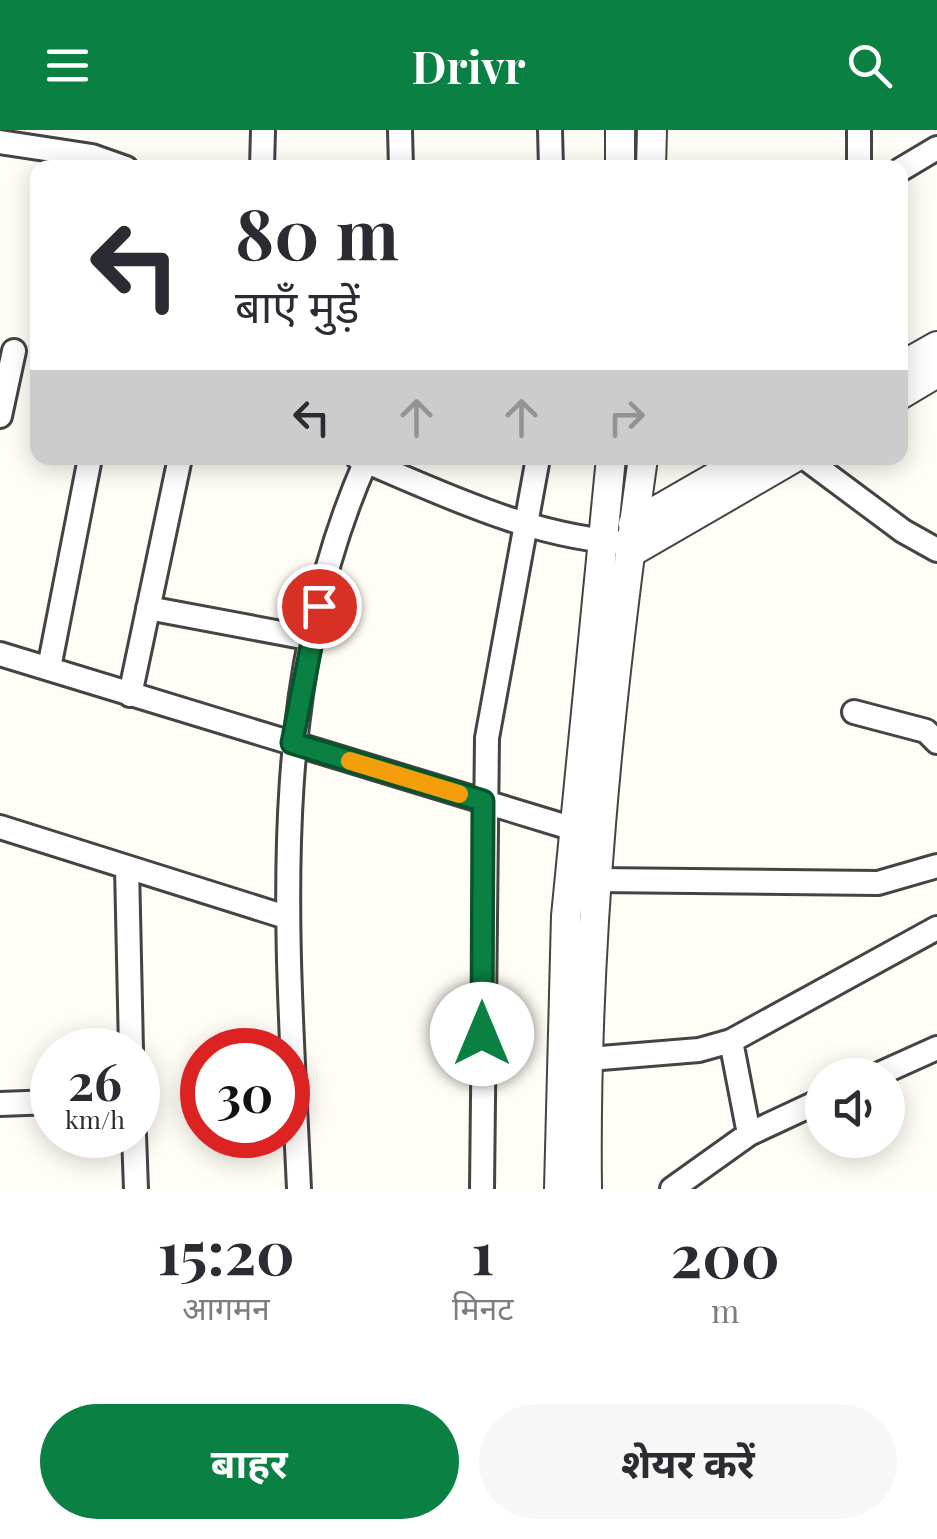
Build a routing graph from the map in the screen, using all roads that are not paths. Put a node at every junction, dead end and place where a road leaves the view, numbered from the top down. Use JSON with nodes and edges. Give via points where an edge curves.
{"nodes":[{"id":1,"x":262,"y":130,"type":"edge"},
{"id":2,"x":400,"y":130,"type":"edge"},
{"id":3,"x":550,"y":130,"type":"edge"},
{"id":4,"x":620,"y":130,"type":"edge"},
{"id":5,"x":652,"y":130,"type":"edge"},
{"id":6,"x":859,"y":130,"type":"edge"},
{"id":7,"x":0,"y":142,"type":"edge"},
{"id":8,"x":937,"y":148,"type":"edge"},
{"id":9,"x":103,"y":160,"type":"edge"},
{"id":10,"x":262,"y":160,"type":"edge"},
{"id":11,"x":400,"y":160,"type":"edge"},
{"id":12,"x":551,"y":160,"type":"edge"},
{"id":13,"x":620,"y":160,"type":"edge"},
{"id":14,"x":651,"y":160,"type":"edge"},
{"id":15,"x":859,"y":160,"type":"edge"},
{"id":16,"x":908,"y":165,"type":"edge"},
{"id":17,"x":937,"y":346,"type":"edge"},
{"id":18,"x":7,"y":351,"type":"edge"},
{"id":19,"x":908,"y":362,"type":"edge"},
{"id":20,"x":937,"y":372,"type":"edge"},
{"id":21,"x":908,"y":389,"type":"edge"},
{"id":22,"x":0,"y":416,"type":"edge"},
{"id":23,"x":89,"y":465,"type":"edge"},
{"id":24,"x":179,"y":465,"type":"edge"},
{"id":25,"x":360,"y":465,"type":"edge"},
{"id":26,"x":376,"y":465,"type":"edge"},
{"id":27,"x":536,"y":465,"type":"edge"},
{"id":28,"x":610,"y":465,"type":"edge"},
{"id":29,"x":642,"y":465,"type":"edge"},
{"id":30,"x":738,"y":465,"type":"edge"},
{"id":31,"x":780,"y":465,"type":"edge"},
{"id":32,"x":814,"y":465,"type":"edge"},
{"id":33,"x":523,"y":522,"type":"junction"},
{"id":34,"x":632,"y":540,"type":"junction"},
{"id":35,"x":603,"y":542,"type":"junction"},
{"id":36,"x":937,"y":550,"type":"edge"},
{"id":37,"x":148,"y":608,"type":"junction"},
{"id":38,"x":313,"y":639,"type":"junction"},
{"id":39,"x":0,"y":654,"type":"edge"},
{"id":40,"x":48,"y":668,"type":"junction"},
{"id":41,"x":130,"y":695,"type":"junction"},
{"id":42,"x":854,"y":712,"type":"dead end"},
{"id":43,"x":937,"y":742,"type":"edge"},
{"id":44,"x":292,"y":743,"type":"junction"},
{"id":45,"x":483,"y":801,"type":"junction"},
{"id":46,"x":0,"y":827,"type":"edge"},
{"id":47,"x":574,"y":829,"type":"junction"},
{"id":48,"x":126,"y":866,"type":"junction"},
{"id":49,"x":937,"y":866,"type":"edge"},
{"id":50,"x":596,"y":880,"type":"junction"},
{"id":51,"x":286,"y":917,"type":"junction"},
{"id":52,"x":937,"y":928,"type":"edge"},
{"id":53,"x":131,"y":1028,"type":"edge"},
{"id":54,"x":731,"y":1040,"type":"junction"},
{"id":55,"x":937,"y":1048,"type":"edge"},
{"id":56,"x":589,"y":1058,"type":"junction"},
{"id":57,"x":905,"y":1062,"type":"edge"},
{"id":58,"x":30,"y":1103,"type":"edge"},
{"id":59,"x":0,"y":1104,"type":"edge"},
{"id":60,"x":805,"y":1108,"type":"edge"},
{"id":61,"x":748,"y":1134,"type":"junction"},
{"id":62,"x":135,"y":1158,"type":"edge"},
{"id":63,"x":136,"y":1189,"type":"edge"},
{"id":64,"x":299,"y":1189,"type":"edge"},
{"id":65,"x":482,"y":1189,"type":"edge"},
{"id":66,"x":559,"y":1189,"type":"edge"},
{"id":67,"x":587,"y":1189,"type":"edge"},
{"id":68,"x":672,"y":1189,"type":"edge"}],
"edges":[{"from":1,"to":10,"type":"street"},
{"from":2,"to":11,"type":"street"},
{"from":3,"to":12,"type":"street"},
{"from":4,"to":13,"type":"street"},
{"from":5,"to":14,"type":"street"},
{"from":6,"to":15,"type":"street"},
{"from":7,"to":9,"type":"street"},
{"from":8,"to":16,"type":"street"},
{"from":17,"to":19,"type":"street"},
{"from":18,"to":22,"type":"street"},
{"from":20,"to":21,"type":"street"},
{"from":23,"to":40,"type":"street"},
{"from":24,"to":37,"type":"street"},
{"from":25,"to":38,"type":"street","via":[[332,540]]},
{"from":26,"to":33,"type":"street"},
{"from":27,"to":33,"type":"street"},
{"from":28,"to":35,"type":"street"},
{"from":29,"to":34,"type":"street"},
{"from":30,"to":34,"type":"street"},
{"from":31,"to":34,"type":"street"},
{"from":32,"to":36,"type":"street"},
{"from":33,"to":35,"type":"street"},
{"from":33,"to":45,"type":"street"},
{"from":34,"to":35,"type":"street"},
{"from":34,"to":50,"type":"street"},
{"from":35,"to":47,"type":"street"},
{"from":37,"to":38,"type":"street"},
{"from":37,"to":41,"type":"street"},
{"from":38,"to":44,"type":"street"},
{"from":39,"to":40,"type":"street"},
{"from":40,"to":41,"type":"street"},
{"from":41,"to":44,"type":"street"},
{"from":42,"to":43,"type":"street","via":[[926,732]]},
{"from":44,"to":45,"type":"street"},
{"from":44,"to":51,"type":"street"},
{"from":45,"to":47,"type":"street"},
{"from":45,"to":65,"type":"street"},
{"from":46,"to":48,"type":"street"},
{"from":47,"to":66,"type":"street","via":[[561,997]]},
{"from":48,"to":51,"type":"street"},
{"from":48,"to":53,"type":"street"},
{"from":49,"to":50,"type":"street","via":[[878,883]]},
{"from":50,"to":56,"type":"street"},
{"from":51,"to":64,"type":"street"},
{"from":52,"to":54,"type":"street"},
{"from":54,"to":56,"type":"street","via":[[699,1050]]},
{"from":54,"to":61,"type":"street"},
{"from":55,"to":57,"type":"street"},
{"from":56,"to":67,"type":"street"},
{"from":58,"to":59,"type":"street"},
{"from":60,"to":61,"type":"street"},
{"from":61,"to":68,"type":"street"},
{"from":62,"to":63,"type":"street"}]}
